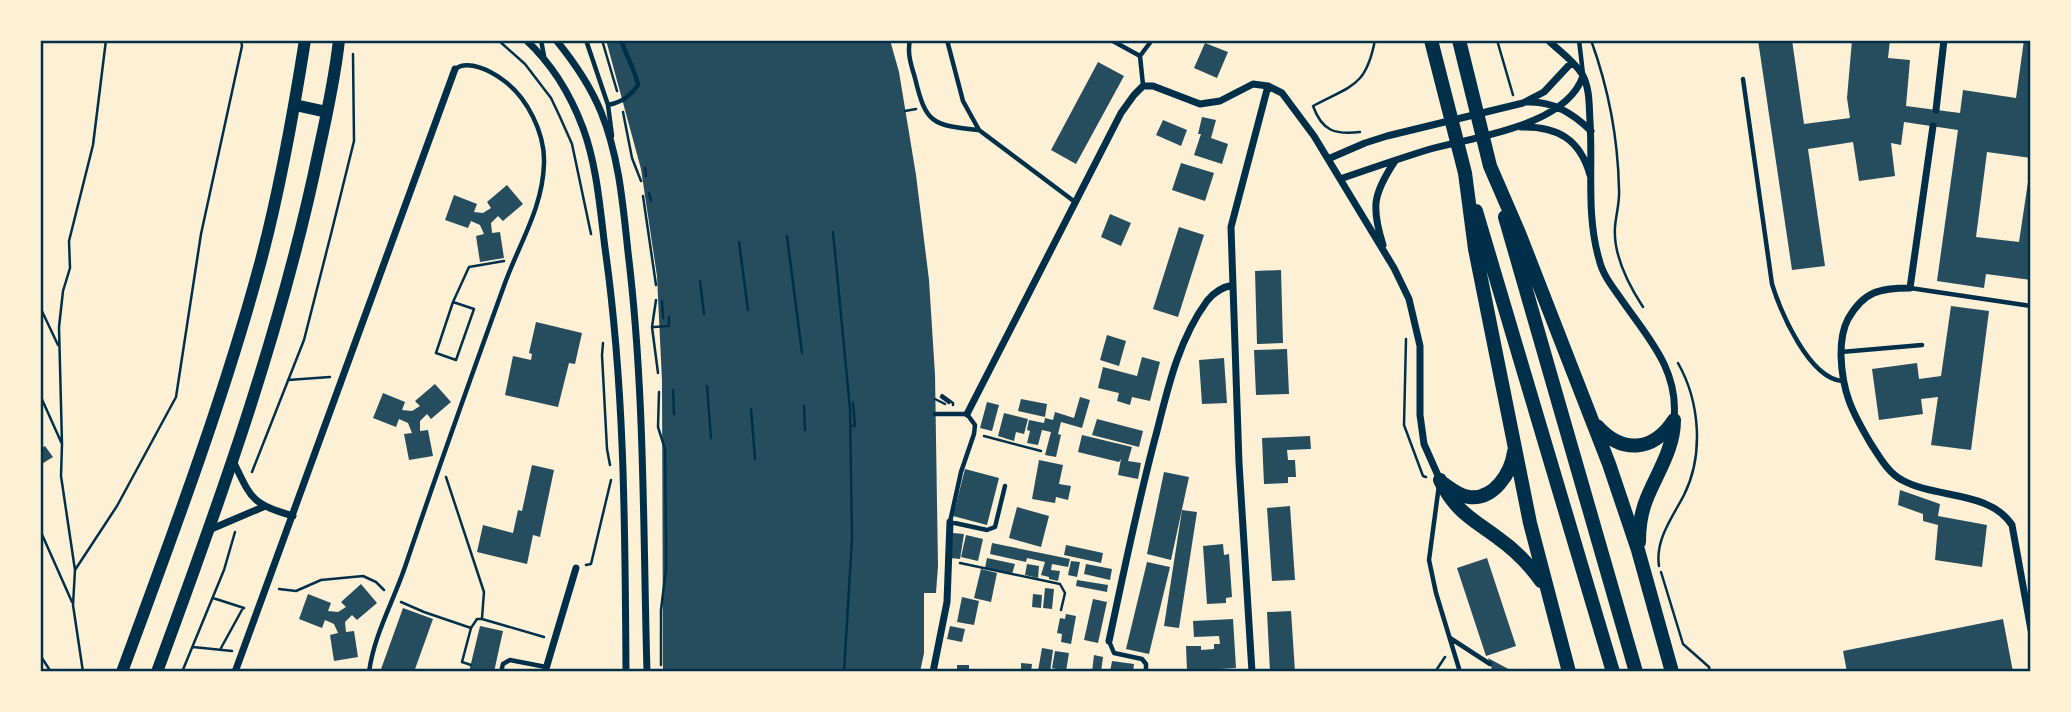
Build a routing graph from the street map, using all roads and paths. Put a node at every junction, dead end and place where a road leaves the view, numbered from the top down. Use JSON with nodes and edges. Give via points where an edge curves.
{"nodes":[{"id":1,"x":106,"y":40,"type":"edge"},
{"id":2,"x":241,"y":40,"type":"edge"},
{"id":3,"x":305,"y":40,"type":"edge"},
{"id":4,"x":339,"y":40,"type":"edge"},
{"id":5,"x":498,"y":40,"type":"edge"},
{"id":6,"x":526,"y":40,"type":"edge"},
{"id":7,"x":541,"y":40,"type":"edge"},
{"id":8,"x":555,"y":40,"type":"edge"},
{"id":9,"x":586,"y":40,"type":"edge"},
{"id":10,"x":602,"y":40,"type":"edge"},
{"id":11,"x":621,"y":40,"type":"edge"},
{"id":12,"x":910,"y":40,"type":"edge"},
{"id":13,"x":947,"y":40,"type":"edge"},
{"id":14,"x":1111,"y":40,"type":"edge"},
{"id":15,"x":1152,"y":40,"type":"edge"},
{"id":16,"x":1375,"y":40,"type":"edge"},
{"id":17,"x":1431,"y":40,"type":"edge"},
{"id":18,"x":1459,"y":40,"type":"edge"},
{"id":19,"x":1497,"y":40,"type":"edge"},
{"id":20,"x":1548,"y":40,"type":"edge"},
{"id":21,"x":1579,"y":40,"type":"edge"},
{"id":22,"x":1944,"y":40,"type":"edge"},
{"id":23,"x":353,"y":46,"type":"dead end"},
{"id":24,"x":1140,"y":56,"type":"junction"},
{"id":25,"x":1581,"y":59,"type":"junction"},
{"id":26,"x":1572,"y":62,"type":"junction"},
{"id":27,"x":549,"y":67,"type":"junction"},
{"id":28,"x":455,"y":69,"type":"joint"},
{"id":29,"x":1583,"y":76,"type":"junction"},
{"id":30,"x":1743,"y":79,"type":"dead end"},
{"id":31,"x":1143,"y":86,"type":"junction"},
{"id":32,"x":1268,"y":86,"type":"junction"},
{"id":33,"x":618,"y":95,"type":"dead end"},
{"id":34,"x":1514,"y":98,"type":"dead end"},
{"id":35,"x":1523,"y":103,"type":"junction"},
{"id":36,"x":295,"y":105,"type":"junction"},
{"id":37,"x":608,"y":105,"type":"junction"},
{"id":38,"x":1558,"y":107,"type":"junction"},
{"id":39,"x":1936,"y":110,"type":"dead end"},
{"id":40,"x":327,"y":112,"type":"junction"},
{"id":41,"x":623,"y":112,"type":"dead end"},
{"id":42,"x":1317,"y":117,"type":"dead end"},
{"id":43,"x":1933,"y":126,"type":"dead end"},
{"id":44,"x":1517,"y":127,"type":"junction"},
{"id":45,"x":979,"y":130,"type":"junction"},
{"id":46,"x":1591,"y":132,"type":"junction"},
{"id":47,"x":612,"y":147,"type":"junction"},
{"id":48,"x":1328,"y":159,"type":"junction"},
{"id":49,"x":1396,"y":160,"type":"junction"},
{"id":50,"x":1490,"y":166,"type":"junction"},
{"id":51,"x":645,"y":168,"type":"dead end"},
{"id":52,"x":1465,"y":173,"type":"junction"},
{"id":53,"x":646,"y":176,"type":"dead end"},
{"id":54,"x":1340,"y":179,"type":"junction"},
{"id":55,"x":641,"y":181,"type":"dead end"},
{"id":56,"x":1592,"y":184,"type":"junction"},
{"id":57,"x":649,"y":193,"type":"dead end"},
{"id":58,"x":643,"y":196,"type":"dead end"},
{"id":59,"x":651,"y":201,"type":"dead end"},
{"id":60,"x":1076,"y":202,"type":"junction"},
{"id":61,"x":833,"y":232,"type":"dead end"},
{"id":62,"x":590,"y":233,"type":"dead end"},
{"id":63,"x":787,"y":236,"type":"dead end"},
{"id":64,"x":739,"y":242,"type":"dead end"},
{"id":65,"x":1386,"y":256,"type":"junction"},
{"id":66,"x":514,"y":259,"type":"junction"},
{"id":67,"x":700,"y":281,"type":"dead end"},
{"id":68,"x":656,"y":285,"type":"dead end"},
{"id":69,"x":1233,"y":285,"type":"junction"},
{"id":70,"x":1910,"y":288,"type":"junction"},
{"id":71,"x":656,"y":300,"type":"dead end"},
{"id":72,"x":453,"y":302,"type":"junction"},
{"id":73,"x":662,"y":302,"type":"dead end"},
{"id":74,"x":2031,"y":306,"type":"edge"},
{"id":75,"x":40,"y":307,"type":"edge"},
{"id":76,"x":748,"y":310,"type":"dead end"},
{"id":77,"x":704,"y":314,"type":"dead end"},
{"id":78,"x":669,"y":317,"type":"dead end"},
{"id":79,"x":663,"y":318,"type":"dead end"},
{"id":80,"x":652,"y":327,"type":"junction"},
{"id":81,"x":604,"y":333,"type":"dead end"},
{"id":82,"x":1406,"y":335,"type":"dead end"},
{"id":83,"x":1922,"y":345,"type":"dead end"},
{"id":84,"x":60,"y":348,"type":"junction"},
{"id":85,"x":1841,"y":352,"type":"junction"},
{"id":86,"x":802,"y":353,"type":"dead end"},
{"id":87,"x":659,"y":373,"type":"dead end"},
{"id":88,"x":344,"y":377,"type":"junction"},
{"id":89,"x":288,"y":380,"type":"junction"},
{"id":90,"x":1842,"y":381,"type":"junction"},
{"id":91,"x":707,"y":386,"type":"dead end"},
{"id":92,"x":673,"y":390,"type":"dead end"},
{"id":93,"x":659,"y":392,"type":"dead end"},
{"id":94,"x":40,"y":395,"type":"edge"},
{"id":95,"x":853,"y":403,"type":"dead end"},
{"id":96,"x":804,"y":406,"type":"dead end"},
{"id":97,"x":751,"y":409,"type":"dead end"},
{"id":98,"x":674,"y":414,"type":"dead end"},
{"id":99,"x":935,"y":414,"type":"dead end"},
{"id":100,"x":967,"y":414,"type":"junction"},
{"id":101,"x":1674,"y":420,"type":"junction"},
{"id":102,"x":1593,"y":421,"type":"junction"},
{"id":103,"x":850,"y":426,"type":"junction"},
{"id":104,"x":805,"y":430,"type":"dead end"},
{"id":105,"x":974,"y":434,"type":"junction"},
{"id":106,"x":711,"y":438,"type":"dead end"},
{"id":107,"x":62,"y":444,"type":"junction"},
{"id":108,"x":1515,"y":447,"type":"junction"},
{"id":109,"x":1041,"y":451,"type":"dead end"},
{"id":110,"x":755,"y":458,"type":"dead end"},
{"id":111,"x":233,"y":460,"type":"junction"},
{"id":112,"x":440,"y":461,"type":"junction"},
{"id":113,"x":1440,"y":480,"type":"junction"},
{"id":114,"x":1005,"y":486,"type":"dead end"},
{"id":115,"x":253,"y":498,"type":"junction"},
{"id":116,"x":263,"y":507,"type":"junction"},
{"id":117,"x":247,"y":512,"type":"junction"},
{"id":118,"x":293,"y":516,"type":"junction"},
{"id":119,"x":950,"y":522,"type":"junction"},
{"id":120,"x":40,"y":530,"type":"edge"},
{"id":121,"x":208,"y":530,"type":"junction"},
{"id":122,"x":1638,"y":550,"type":"junction"},
{"id":123,"x":954,"y":561,"type":"dead end"},
{"id":124,"x":591,"y":564,"type":"dead end"},
{"id":125,"x":576,"y":568,"type":"dead end"},
{"id":126,"x":75,"y":570,"type":"junction"},
{"id":127,"x":266,"y":588,"type":"junction"},
{"id":128,"x":1547,"y":589,"type":"junction"},
{"id":129,"x":212,"y":598,"type":"junction"},
{"id":130,"x":394,"y":599,"type":"junction"},
{"id":131,"x":73,"y":605,"type":"junction"},
{"id":132,"x":1061,"y":610,"type":"dead end"},
{"id":133,"x":482,"y":619,"type":"junction"},
{"id":134,"x":471,"y":628,"type":"junction"},
{"id":135,"x":2031,"y":630,"type":"edge"},
{"id":136,"x":1449,"y":637,"type":"junction"},
{"id":137,"x":554,"y":639,"type":"junction"},
{"id":138,"x":1109,"y":642,"type":"joint"},
{"id":139,"x":1682,"y":643,"type":"dead end"},
{"id":140,"x":191,"y":647,"type":"junction"},
{"id":141,"x":220,"y":650,"type":"junction"},
{"id":142,"x":242,"y":652,"type":"junction"},
{"id":143,"x":1454,"y":653,"type":"junction"},
{"id":144,"x":40,"y":655,"type":"edge"},
{"id":145,"x":471,"y":664,"type":"dead end"},
{"id":146,"x":1490,"y":664,"type":"dead end"},
{"id":147,"x":661,"y":665,"type":"dead end"},
{"id":148,"x":546,"y":670,"type":"edge"},
{"id":149,"x":1460,"y":671,"type":"edge"},
{"id":150,"x":51,"y":672,"type":"edge"},
{"id":151,"x":83,"y":672,"type":"edge"},
{"id":152,"x":122,"y":672,"type":"edge"},
{"id":153,"x":157,"y":672,"type":"edge"},
{"id":154,"x":181,"y":672,"type":"edge"},
{"id":155,"x":235,"y":672,"type":"edge"},
{"id":156,"x":369,"y":672,"type":"edge"},
{"id":157,"x":501,"y":672,"type":"edge"},
{"id":158,"x":626,"y":672,"type":"edge"},
{"id":159,"x":647,"y":672,"type":"edge"},
{"id":160,"x":844,"y":672,"type":"edge"},
{"id":161,"x":933,"y":672,"type":"edge"},
{"id":162,"x":1146,"y":672,"type":"edge"},
{"id":163,"x":1252,"y":672,"type":"edge"},
{"id":164,"x":1435,"y":672,"type":"edge"},
{"id":165,"x":1569,"y":672,"type":"edge"},
{"id":166,"x":1613,"y":672,"type":"edge"},
{"id":167,"x":1636,"y":672,"type":"edge"},
{"id":168,"x":1672,"y":672,"type":"edge"},
{"id":169,"x":1710,"y":672,"type":"edge"}],
"edges":[{"from":1,"to":84,"type":"path","via":[[93,145],[69,241]]},
{"from":2,"to":126,"type":"path","via":[[201,233],[176,397],[117,506]]},
{"from":3,"to":36,"type":"main road"},
{"from":4,"to":40,"type":"main road"},
{"from":5,"to":62,"type":"path","via":[[525,64],[551,98],[572,144]]},
{"from":6,"to":27,"type":"street"},
{"from":7,"to":27,"type":"lane"},
{"from":8,"to":47,"type":"street","via":[[590,90]]},
{"from":9,"to":37,"type":"lane"},
{"from":10,"to":33,"type":"path"},
{"from":11,"to":37,"type":"lane","via":[[638,85],[628,97]]},
{"from":12,"to":45,"type":"lane","via":[[909,54],[925,111],[940,124]]},
{"from":13,"to":45,"type":"lane","via":[[963,101]]},
{"from":14,"to":24,"type":"lane"},
{"from":15,"to":24,"type":"lane"},
{"from":16,"to":42,"type":"path","via":[[1362,79],[1313,106]]},
{"from":17,"to":52,"type":"highway"},
{"from":18,"to":50,"type":"highway"},
{"from":19,"to":34,"type":"path"},
{"from":20,"to":26,"type":"street"},
{"from":21,"to":25,"type":"lane"},
{"from":22,"to":39,"type":"street"},
{"from":23,"to":89,"type":"path","via":[[354,141],[304,340]]},
{"from":24,"to":31,"type":"lane"},
{"from":25,"to":26,"type":"lane"},
{"from":25,"to":29,"type":"lane"},
{"from":26,"to":29,"type":"street"},
{"from":26,"to":35,"type":"street","via":[[1544,92]]},
{"from":27,"to":158,"type":"street","via":[[575,109],[589,148],[610,282],[622,432]]},
{"from":28,"to":66,"type":"lane","via":[[473,66],[502,79],[521,98],[539,133],[542,188]]},
{"from":28,"to":88,"type":"street"},
{"from":29,"to":38,"type":"street"},
{"from":29,"to":46,"type":"street"},
{"from":30,"to":90,"type":"lane","via":[[1772,284],[1786,320],[1816,368]]},
{"from":31,"to":32,"type":"street","via":[[1200,104],[1220,102],[1253,84]]},
{"from":31,"to":60,"type":"street","via":[[1121,113]]},
{"from":32,"to":48,"type":"street","via":[[1282,93]]},
{"from":32,"to":69,"type":"street","via":[[1233,215]]},
{"from":35,"to":38,"type":"street"},
{"from":35,"to":48,"type":"street","via":[[1387,136]]},
{"from":36,"to":40,"type":"main road"},
{"from":36,"to":152,"type":"main road","via":[[275,208],[224,383]]},
{"from":37,"to":47,"type":"lane"},
{"from":38,"to":44,"type":"street"},
{"from":38,"to":46,"type":"street"},
{"from":40,"to":111,"type":"main road","via":[[290,277]]},
{"from":41,"to":55,"type":"path"},
{"from":43,"to":70,"type":"street"},
{"from":44,"to":49,"type":"street"},
{"from":44,"to":56,"type":"street","via":[[1543,127],[1569,139]]},
{"from":45,"to":60,"type":"lane"},
{"from":46,"to":56,"type":"street"},
{"from":47,"to":159,"type":"street","via":[[640,372]]},
{"from":48,"to":54,"type":"street"},
{"from":49,"to":54,"type":"street"},
{"from":49,"to":65,"type":"street","via":[[1375,201]]},
{"from":50,"to":102,"type":"highway"},
{"from":50,"to":167,"type":"highway"},
{"from":51,"to":53,"type":"path"},
{"from":52,"to":108,"type":"highway","via":[[1475,249]]},
{"from":52,"to":166,"type":"highway"},
{"from":54,"to":65,"type":"street"},
{"from":56,"to":101,"type":"street","via":[[1591,219],[1600,264],[1670,376]]},
{"from":57,"to":59,"type":"path"},
{"from":58,"to":68,"type":"path"},
{"from":60,"to":100,"type":"street"},
{"from":61,"to":103,"type":"path"},
{"from":63,"to":86,"type":"path"},
{"from":64,"to":76,"type":"path"},
{"from":65,"to":113,"type":"street","via":[[1409,299],[1418,332],[1421,429]]},
{"from":66,"to":72,"type":"path","via":[[469,267]]},
{"from":66,"to":112,"type":"lane"},
{"from":67,"to":77,"type":"path"},
{"from":69,"to":138,"type":"street","via":[[1207,301],[1173,369],[1140,492]]},
{"from":69,"to":163,"type":"street"},
{"from":70,"to":74,"type":"lane"},
{"from":70,"to":85,"type":"street","via":[[1878,290],[1861,300],[1844,325]]},
{"from":71,"to":80,"type":"path"},
{"from":72,"to":72,"type":"path","via":[[436,354],[456,360],[474,309]]},
{"from":73,"to":79,"type":"path"},
{"from":75,"to":84,"type":"path"},
{"from":78,"to":80,"type":"path","via":[[669,327]]},
{"from":80,"to":87,"type":"path"},
{"from":81,"to":124,"type":"path","via":[[606,435],[612,474]]},
{"from":82,"to":113,"type":"path","via":[[1404,425],[1423,476]]},
{"from":83,"to":85,"type":"lane"},
{"from":84,"to":107,"type":"path"},
{"from":85,"to":90,"type":"street"},
{"from":88,"to":89,"type":"path"},
{"from":88,"to":118,"type":"street"},
{"from":89,"to":115,"type":"path","via":[[251,470],[257,488]]},
{"from":90,"to":135,"type":"street","via":[[1876,451],[1897,477],[1931,491],[1986,503],[2006,517],[2012,525]]},
{"from":91,"to":106,"type":"path"},
{"from":92,"to":98,"type":"path"},
{"from":93,"to":147,"type":"path","via":[[668,545]]},
{"from":94,"to":107,"type":"path"},
{"from":95,"to":103,"type":"path","via":[[855,426]]},
{"from":96,"to":104,"type":"path"},
{"from":97,"to":110,"type":"path"},
{"from":99,"to":100,"type":"lane"},
{"from":100,"to":105,"type":"lane","via":[[975,425]]},
{"from":101,"to":102,"type":"highway","via":[[1655,439],[1637,446],[1610,439]]},
{"from":101,"to":122,"type":"highway","via":[[1667,455],[1643,511]]},
{"from":102,"to":122,"type":"highway"},
{"from":103,"to":160,"type":"path","via":[[852,539]]},
{"from":105,"to":109,"type":"path"},
{"from":105,"to":119,"type":"lane"},
{"from":107,"to":126,"type":"path","via":[[61,476]]},
{"from":108,"to":113,"type":"highway","via":[[1507,475],[1487,493],[1468,497]]},
{"from":108,"to":128,"type":"highway"},
{"from":111,"to":115,"type":"street"},
{"from":111,"to":121,"type":"main road"},
{"from":112,"to":130,"type":"lane"},
{"from":112,"to":133,"type":"path","via":[[484,592]]},
{"from":113,"to":128,"type":"highway","via":[[1456,506],[1512,549]]},
{"from":113,"to":136,"type":"lane","via":[[1429,560]]},
{"from":114,"to":119,"type":"lane","via":[[995,527],[987,530]]},
{"from":115,"to":116,"type":"street"},
{"from":116,"to":117,"type":"street"},
{"from":116,"to":118,"type":"street"},
{"from":117,"to":121,"type":"street"},
{"from":117,"to":129,"type":"path"},
{"from":118,"to":127,"type":"street"},
{"from":119,"to":161,"type":"street","via":[[947,602]]},
{"from":120,"to":131,"type":"path"},
{"from":121,"to":153,"type":"main road"},
{"from":122,"to":168,"type":"highway"},
{"from":123,"to":132,"type":"path","via":[[1060,584],[1065,593]]},
{"from":125,"to":137,"type":"street"},
{"from":126,"to":131,"type":"path"},
{"from":127,"to":130,"type":"path","via":[[296,591],[321,580],[363,576]]},
{"from":127,"to":142,"type":"street"},
{"from":128,"to":165,"type":"highway"},
{"from":129,"to":140,"type":"path"},
{"from":129,"to":141,"type":"path","via":[[243,608]]},
{"from":130,"to":134,"type":"path"},
{"from":130,"to":156,"type":"lane","via":[[374,645]]},
{"from":131,"to":151,"type":"path"},
{"from":133,"to":134,"type":"path"},
{"from":133,"to":137,"type":"path"},
{"from":134,"to":145,"type":"path","via":[[462,662]]},
{"from":136,"to":143,"type":"lane"},
{"from":136,"to":146,"type":"lane"},
{"from":137,"to":148,"type":"street"},
{"from":138,"to":162,"type":"lane","via":[[1114,653],[1145,662]]},
{"from":139,"to":169,"type":"path"},
{"from":140,"to":141,"type":"path"},
{"from":140,"to":154,"type":"path"},
{"from":141,"to":142,"type":"path"},
{"from":142,"to":155,"type":"street"},
{"from":143,"to":149,"type":"lane"},
{"from":143,"to":164,"type":"path","via":[[1447,655]]},
{"from":144,"to":150,"type":"path"},
{"from":148,"to":157,"type":"lane","via":[[510,660]]}]}
